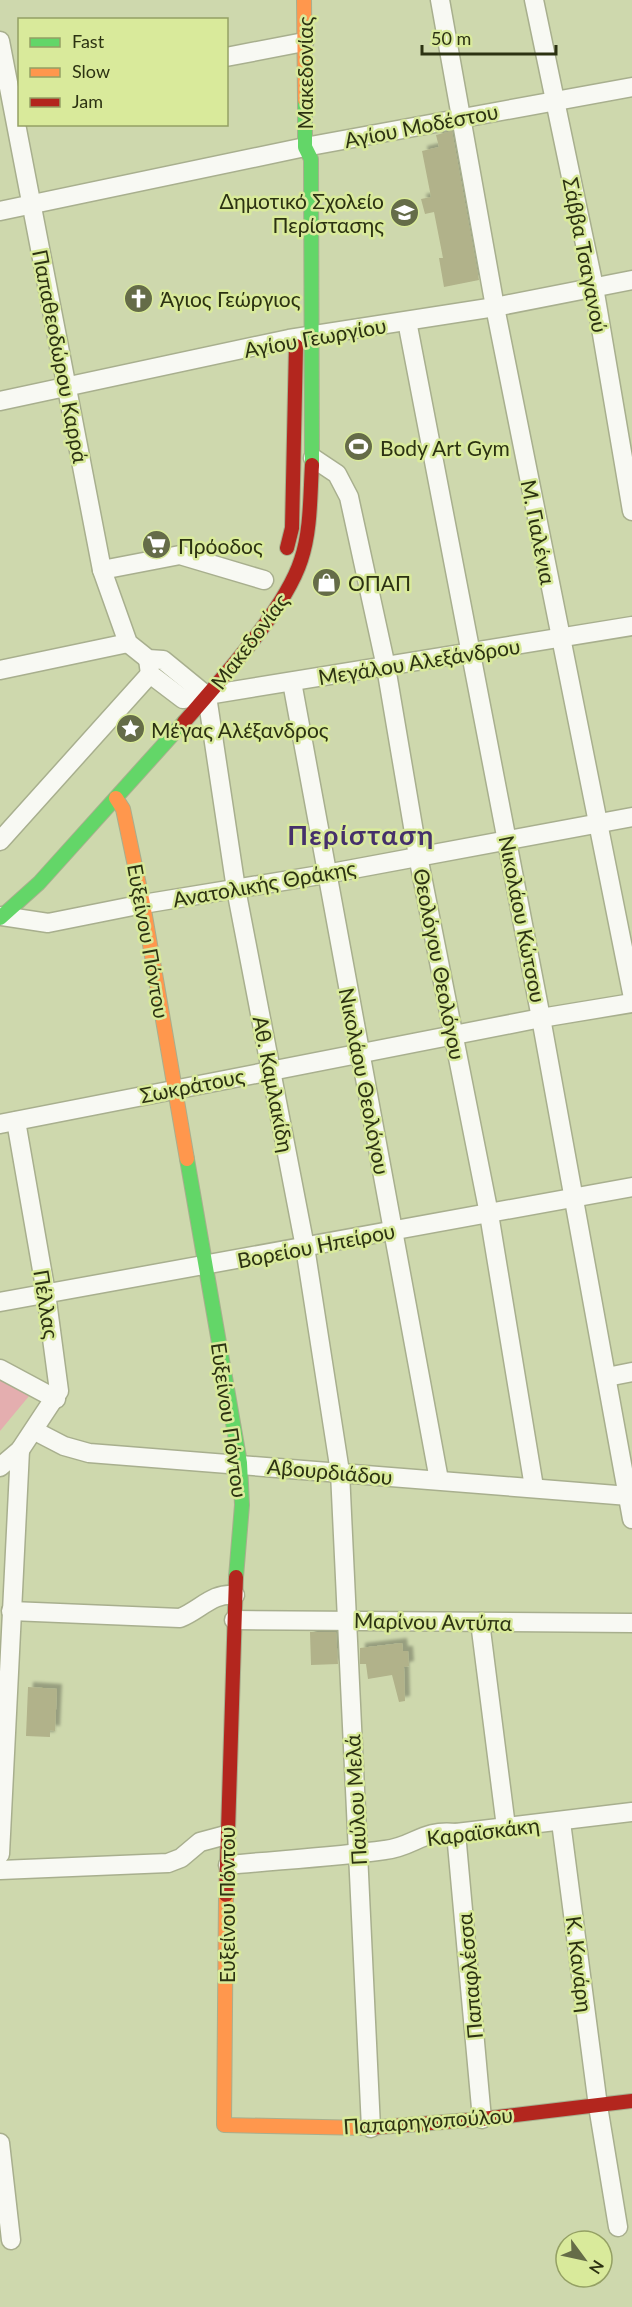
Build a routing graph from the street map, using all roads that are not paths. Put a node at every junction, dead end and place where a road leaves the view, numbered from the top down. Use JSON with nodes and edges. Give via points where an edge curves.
{"nodes":[{"id":1,"x":304,"y":0,"type":"edge"},
{"id":2,"x":440,"y":0,"type":"edge"},
{"id":3,"x":534,"y":0,"type":"edge"},
{"id":4,"x":0,"y":40,"type":"edge"},
{"id":5,"x":304,"y":42,"type":"junction"},
{"id":6,"x":228,"y":57,"type":"edge"},
{"id":7,"x":632,"y":87,"type":"edge"},
{"id":8,"x":10,"y":100,"type":"edge"},
{"id":9,"x":554,"y":100,"type":"junction"},
{"id":10,"x":459,"y":117,"type":"junction"},
{"id":11,"x":305,"y":147,"type":"junction"},
{"id":12,"x":297,"y":194,"type":"dead end"},
{"id":13,"x":31,"y":205,"type":"junction"},
{"id":14,"x":0,"y":211,"type":"edge"},
{"id":15,"x":632,"y":280,"type":"edge"},
{"id":16,"x":594,"y":287,"type":"junction"},
{"id":17,"x":495,"y":307,"type":"junction"},
{"id":18,"x":407,"y":321,"type":"junction"},
{"id":19,"x":302,"y":334,"type":"junction"},
{"id":20,"x":68,"y":388,"type":"junction"},
{"id":21,"x":0,"y":401,"type":"edge"},
{"id":22,"x":314,"y":458,"type":"junction"},
{"id":23,"x":632,"y":510,"type":"edge"},
{"id":24,"x":284,"y":561,"type":"dead end"},
{"id":25,"x":102,"y":570,"type":"junction"},
{"id":26,"x":271,"y":578,"type":"joint"},
{"id":27,"x":262,"y":603,"type":"dead end"},
{"id":28,"x":632,"y":626,"type":"edge"},
{"id":29,"x":560,"y":638,"type":"junction"},
{"id":30,"x":128,"y":643,"type":"junction"},
{"id":31,"x":472,"y":652,"type":"junction"},
{"id":32,"x":149,"y":667,"type":"junction"},
{"id":33,"x":386,"y":667,"type":"junction"},
{"id":34,"x":0,"y":670,"type":"edge"},
{"id":35,"x":292,"y":682,"type":"junction"},
{"id":36,"x":192,"y":693,"type":"junction"},
{"id":37,"x":116,"y":798,"type":"junction"},
{"id":38,"x":632,"y":817,"type":"edge"},
{"id":39,"x":597,"y":824,"type":"junction"},
{"id":40,"x":507,"y":839,"type":"junction"},
{"id":41,"x":0,"y":841,"type":"edge"},
{"id":42,"x":418,"y":856,"type":"junction"},
{"id":43,"x":326,"y":874,"type":"junction"},
{"id":44,"x":21,"y":881,"type":"dead end"},
{"id":45,"x":236,"y":889,"type":"junction"},
{"id":46,"x":143,"y":904,"type":"junction"},
{"id":47,"x":1,"y":917,"type":"edge"},
{"id":48,"x":632,"y":993,"type":"edge"},
{"id":49,"x":632,"y":1003,"type":"edge"},
{"id":50,"x":542,"y":1018,"type":"junction"},
{"id":51,"x":454,"y":1034,"type":"junction"},
{"id":52,"x":361,"y":1054,"type":"junction"},
{"id":53,"x":271,"y":1071,"type":"junction"},
{"id":54,"x":175,"y":1088,"type":"junction"},
{"id":55,"x":8,"y":1122,"type":"edge"},
{"id":56,"x":632,"y":1187,"type":"edge"},
{"id":57,"x":574,"y":1197,"type":"junction"},
{"id":58,"x":489,"y":1214,"type":"junction"},
{"id":59,"x":393,"y":1229,"type":"junction"},
{"id":60,"x":305,"y":1247,"type":"junction"},
{"id":61,"x":207,"y":1266,"type":"junction"},
{"id":62,"x":46,"y":1293,"type":"junction"},
{"id":63,"x":0,"y":1302,"type":"edge"},
{"id":64,"x":0,"y":1369,"type":"edge"},
{"id":65,"x":632,"y":1372,"type":"edge"},
{"id":66,"x":607,"y":1377,"type":"junction"},
{"id":67,"x":56,"y":1399,"type":"junction"},
{"id":68,"x":34,"y":1431,"type":"junction"},
{"id":69,"x":20,"y":1450,"type":"junction"},
{"id":70,"x":240,"y":1463,"type":"junction"},
{"id":71,"x":0,"y":1467,"type":"edge"},
{"id":72,"x":340,"y":1472,"type":"junction"},
{"id":73,"x":438,"y":1480,"type":"junction"},
{"id":74,"x":534,"y":1487,"type":"junction"},
{"id":75,"x":629,"y":1497,"type":"junction"},
{"id":76,"x":632,"y":1519,"type":"edge"},
{"id":77,"x":235,"y":1595,"type":"junction"},
{"id":78,"x":12,"y":1611,"type":"junction"},
{"id":79,"x":234,"y":1620,"type":"junction"},
{"id":80,"x":347,"y":1620,"type":"junction"},
{"id":81,"x":480,"y":1622,"type":"junction"},
{"id":82,"x":632,"y":1623,"type":"edge"},
{"id":83,"x":632,"y":1812,"type":"edge"},
{"id":84,"x":561,"y":1822,"type":"junction"},
{"id":85,"x":506,"y":1827,"type":"junction"},
{"id":86,"x":456,"y":1833,"type":"junction"},
{"id":87,"x":226,"y":1836,"type":"junction"},
{"id":88,"x":357,"y":1852,"type":"junction"},
{"id":89,"x":0,"y":1854,"type":"edge"},
{"id":90,"x":228,"y":1865,"type":"junction"},
{"id":91,"x":0,"y":1870,"type":"edge"},
{"id":92,"x":632,"y":2101,"type":"edge"},
{"id":93,"x":598,"y":2106,"type":"junction"},
{"id":94,"x":482,"y":2119,"type":"junction"},
{"id":95,"x":224,"y":2125,"type":"joint"},
{"id":96,"x":371,"y":2128,"type":"junction"},
{"id":97,"x":0,"y":2143,"type":"edge"},
{"id":98,"x":618,"y":2227,"type":"dead end"},
{"id":99,"x":11,"y":2240,"type":"dead end"}],
"edges":[{"from":1,"to":5,"type":"street","name":"Μακεδονίας"},
{"from":2,"to":10,"type":"street","name":"Μ. Γιαλένια"},
{"from":3,"to":9,"type":"street","name":"Σάββα Τσαγανού"},
{"from":4,"to":8,"type":"street","name":"Παπαθεοδώρου Καρρά"},
{"from":5,"to":6,"type":"street"},
{"from":5,"to":11,"type":"street","name":"Μακεδονίας"},
{"from":7,"to":9,"type":"street","name":"Αγίου Μοδέστου"},
{"from":8,"to":13,"type":"street","name":"Παπαθεοδώρου Καρρά"},
{"from":9,"to":10,"type":"street","name":"Αγίου Μοδέστου"},
{"from":9,"to":16,"type":"street","name":"Σάββα Τσαγανού"},
{"from":10,"to":11,"type":"street","name":"Αγίου Μοδέστου"},
{"from":10,"to":17,"type":"street","name":"Μ. Γιαλένια"},
{"from":11,"to":12,"type":"street","name":"Μακεδονίας","via":[[297,160]]},
{"from":11,"to":13,"type":"street","name":"Αγίου Μοδέστου"},
{"from":11,"to":19,"type":"street","name":"Μακεδονίας","via":[[311,159]]},
{"from":13,"to":14,"type":"street","name":"Αγίου Μοδέστου"},
{"from":13,"to":20,"type":"street","name":"Παπαθεοδώρου Καρρά"},
{"from":15,"to":16,"type":"street","name":"Αγίου Γεωργίου"},
{"from":16,"to":17,"type":"street","name":"Αγίου Γεωργίου"},
{"from":16,"to":23,"type":"street","name":"Σάββα Τσαγανού"},
{"from":17,"to":18,"type":"street","name":"Αγίου Γεωργίου"},
{"from":17,"to":29,"type":"street","name":"Μ. Γιαλένια"},
{"from":18,"to":19,"type":"street","name":"Αγίου Γεωργίου"},
{"from":18,"to":31,"type":"street","name":"Νικολάου Κώτσου"},
{"from":19,"to":20,"type":"street","name":"Αγίου Γεωργίου"},
{"from":19,"to":22,"type":"street","name":"Μακεδονίας"},
{"from":19,"to":24,"type":"street","name":"Μακεδονίας","via":[[292,528]]},
{"from":20,"to":21,"type":"street","name":"Αγίου Γεωργίου"},
{"from":20,"to":25,"type":"street","name":"Παπαθεοδώρου Καρρά"},
{"from":22,"to":33,"type":"street","name":"Θεολόγου Θεολόγου","via":[[337,474],[349,496]]},
{"from":22,"to":36,"type":"street","name":"Μακεδονίας","via":[[307,535],[294,578],[274,612]]},
{"from":25,"to":26,"type":"street","via":[[180,555]]},
{"from":25,"to":30,"type":"street","name":"Παπαθεοδώρου Καρρά"},
{"from":26,"to":27,"type":"street","name":"Μακεδονίας"},
{"from":28,"to":29,"type":"street","name":"Μεγάλου Αλεξάνδρου"},
{"from":29,"to":31,"type":"street","name":"Μεγάλου Αλεξάνδρου"},
{"from":29,"to":39,"type":"street","name":"Μ. Γιαλένια"},
{"from":30,"to":32,"type":"street"},
{"from":30,"to":34,"type":"street"},
{"from":31,"to":33,"type":"street","name":"Μεγάλου Αλεξάνδρου"},
{"from":31,"to":40,"type":"street","name":"Νικολάου Κώτσου"},
{"from":32,"to":36,"type":"street","via":[[163,660]]},
{"from":32,"to":41,"type":"street"},
{"from":33,"to":35,"type":"street","name":"Μεγάλου Αλεξάνδρου"},
{"from":33,"to":42,"type":"street","name":"Θεολόγου Θεολόγου"},
{"from":35,"to":36,"type":"street","name":"Μεγάλου Αλεξάνδρου"},
{"from":35,"to":43,"type":"street","name":"Νικολάου Θεολόγου"},
{"from":36,"to":37,"type":"street","name":"Μακεδονίας"},
{"from":36,"to":45,"type":"street","name":"Αθ. Καμλακίδη"},
{"from":37,"to":46,"type":"street","name":"Ευξείνου Πόντου","via":[[123,809]]},
{"from":37,"to":47,"type":"street","name":"Μακεδονίας","via":[[39,883]]},
{"from":38,"to":39,"type":"street","name":"Ανατολικής Θράκης"},
{"from":39,"to":40,"type":"street","name":"Ανατολικής Θράκης"},
{"from":39,"to":48,"type":"street","name":"Μ. Γιαλένια"},
{"from":40,"to":42,"type":"street","name":"Ανατολικής Θράκης"},
{"from":40,"to":50,"type":"street","name":"Νικολάου Κώτσου"},
{"from":42,"to":43,"type":"street","name":"Ανατολικής Θράκης"},
{"from":42,"to":51,"type":"street","name":"Θεολόγου Θεολόγου"},
{"from":43,"to":45,"type":"street","name":"Ανατολικής Θράκης"},
{"from":43,"to":52,"type":"street","name":"Νικολάου Θεολόγου"},
{"from":44,"to":47,"type":"street"},
{"from":45,"to":46,"type":"street","name":"Ανατολικής Θράκης"},
{"from":45,"to":53,"type":"street","name":"Αθ. Καμλακίδη"},
{"from":46,"to":47,"type":"street","name":"Ανατολικής Θράκης","via":[[48,923]]},
{"from":46,"to":54,"type":"street","name":"Ευξείνου Πόντου"},
{"from":49,"to":50,"type":"street","name":"Σωκράτους"},
{"from":50,"to":51,"type":"street","name":"Σωκράτους"},
{"from":50,"to":57,"type":"street","name":"Νικολάου Κώτσου"},
{"from":51,"to":52,"type":"street","name":"Σωκράτους"},
{"from":51,"to":58,"type":"street","name":"Θεολόγου Θεολόγου"},
{"from":52,"to":53,"type":"street","name":"Σωκράτους"},
{"from":52,"to":59,"type":"street","name":"Νικολάου Θεολόγου"},
{"from":53,"to":54,"type":"street","name":"Σωκράτους"},
{"from":53,"to":60,"type":"street","name":"Αθ. Καμλακίδη"},
{"from":54,"to":55,"type":"street","name":"Σωκράτους"},
{"from":54,"to":61,"type":"street","name":"Ευξείνου Πόντου"},
{"from":55,"to":62,"type":"street","name":"Πέλλας"},
{"from":56,"to":57,"type":"street","name":"Βορείου Ηπείρου"},
{"from":57,"to":58,"type":"street","name":"Βορείου Ηπείρου"},
{"from":57,"to":66,"type":"street","name":"Νικολάου Κώτσου"},
{"from":58,"to":59,"type":"street","name":"Βορείου Ηπείρου"},
{"from":58,"to":74,"type":"street","name":"Θεολόγου Θεολόγου"},
{"from":59,"to":60,"type":"street","name":"Βορείου Ηπείρου"},
{"from":59,"to":73,"type":"street","name":"Νικολάου Θεολόγου"},
{"from":60,"to":61,"type":"street","name":"Βορείου Ηπείρου"},
{"from":60,"to":72,"type":"street","name":"Αθ. Καμλακίδη"},
{"from":61,"to":62,"type":"street","name":"Βορείου Ηπείρου"},
{"from":61,"to":70,"type":"street","name":"Ευξείνου Πόντου"},
{"from":62,"to":63,"type":"street","name":"Βορείου Ηπείρου"},
{"from":62,"to":67,"type":"street","name":"Πέλλας","via":[[60,1382]]},
{"from":64,"to":67,"type":"street"},
{"from":65,"to":66,"type":"street"},
{"from":66,"to":75,"type":"street","name":"Νικολάου Κώτσου"},
{"from":67,"to":68,"type":"street"},
{"from":68,"to":69,"type":"street"},
{"from":68,"to":70,"type":"street","name":"Αβουρδιάδου","via":[[89,1453]]},
{"from":69,"to":71,"type":"street"},
{"from":69,"to":78,"type":"street"},
{"from":70,"to":72,"type":"street","name":"Αβουρδιάδου"},
{"from":70,"to":77,"type":"street","name":"Ευξείνου Πόντου","via":[[242,1505]]},
{"from":72,"to":73,"type":"street","name":"Αβουρδιάδου"},
{"from":72,"to":80,"type":"street","name":"Παύλου Μελά"},
{"from":73,"to":74,"type":"street","name":"Αβουρδιάδου"},
{"from":74,"to":75,"type":"street","name":"Αβουρδιάδου"},
{"from":75,"to":76,"type":"street","name":"Νικολάου Κώτσου"},
{"from":77,"to":78,"type":"street","via":[[215,1596],[180,1618]]},
{"from":77,"to":79,"type":"street","name":"Ευξείνου Πόντου"},
{"from":78,"to":89,"type":"street"},
{"from":79,"to":80,"type":"street","name":"Μαρίνου Αντύπα"},
{"from":79,"to":87,"type":"street","name":"Ευξείνου Πόντου"},
{"from":80,"to":81,"type":"street","name":"Μαρίνου Αντύπα"},
{"from":80,"to":88,"type":"street","name":"Παύλου Μελά"},
{"from":81,"to":82,"type":"street","name":"Μαρίνου Αντύπα"},
{"from":81,"to":85,"type":"street"},
{"from":83,"to":84,"type":"street","name":"Καραϊσκάκη"},
{"from":84,"to":85,"type":"street","name":"Καραϊσκάκη"},
{"from":84,"to":93,"type":"street","name":"Κ. Κανάρη"},
{"from":85,"to":86,"type":"street","name":"Καραϊσκάκη"},
{"from":86,"to":88,"type":"street","name":"Καραϊσκάκη","via":[[425,1834],[387,1850]]},
{"from":86,"to":94,"type":"street","name":"Παπαφλέσσα"},
{"from":87,"to":90,"type":"street","name":"Ευξείνου Πόντου"},
{"from":87,"to":91,"type":"street","via":[[200,1842],[168,1863]]},
{"from":88,"to":90,"type":"street","name":"Καραϊσκάκη"},
{"from":88,"to":96,"type":"street","name":"Παύλου Μελά"},
{"from":90,"to":95,"type":"street","name":"Ευξείνου Πόντου"},
{"from":92,"to":93,"type":"street","name":"Παπαρηγοπούλου"},
{"from":93,"to":94,"type":"street","name":"Παπαρηγοπούλου"},
{"from":93,"to":98,"type":"street","name":"Κ. Κανάρη"},
{"from":94,"to":96,"type":"street","name":"Παπαρηγοπούλου"},
{"from":95,"to":96,"type":"street","name":"Παπαρηγοπούλου"},
{"from":97,"to":99,"type":"street"}]}
